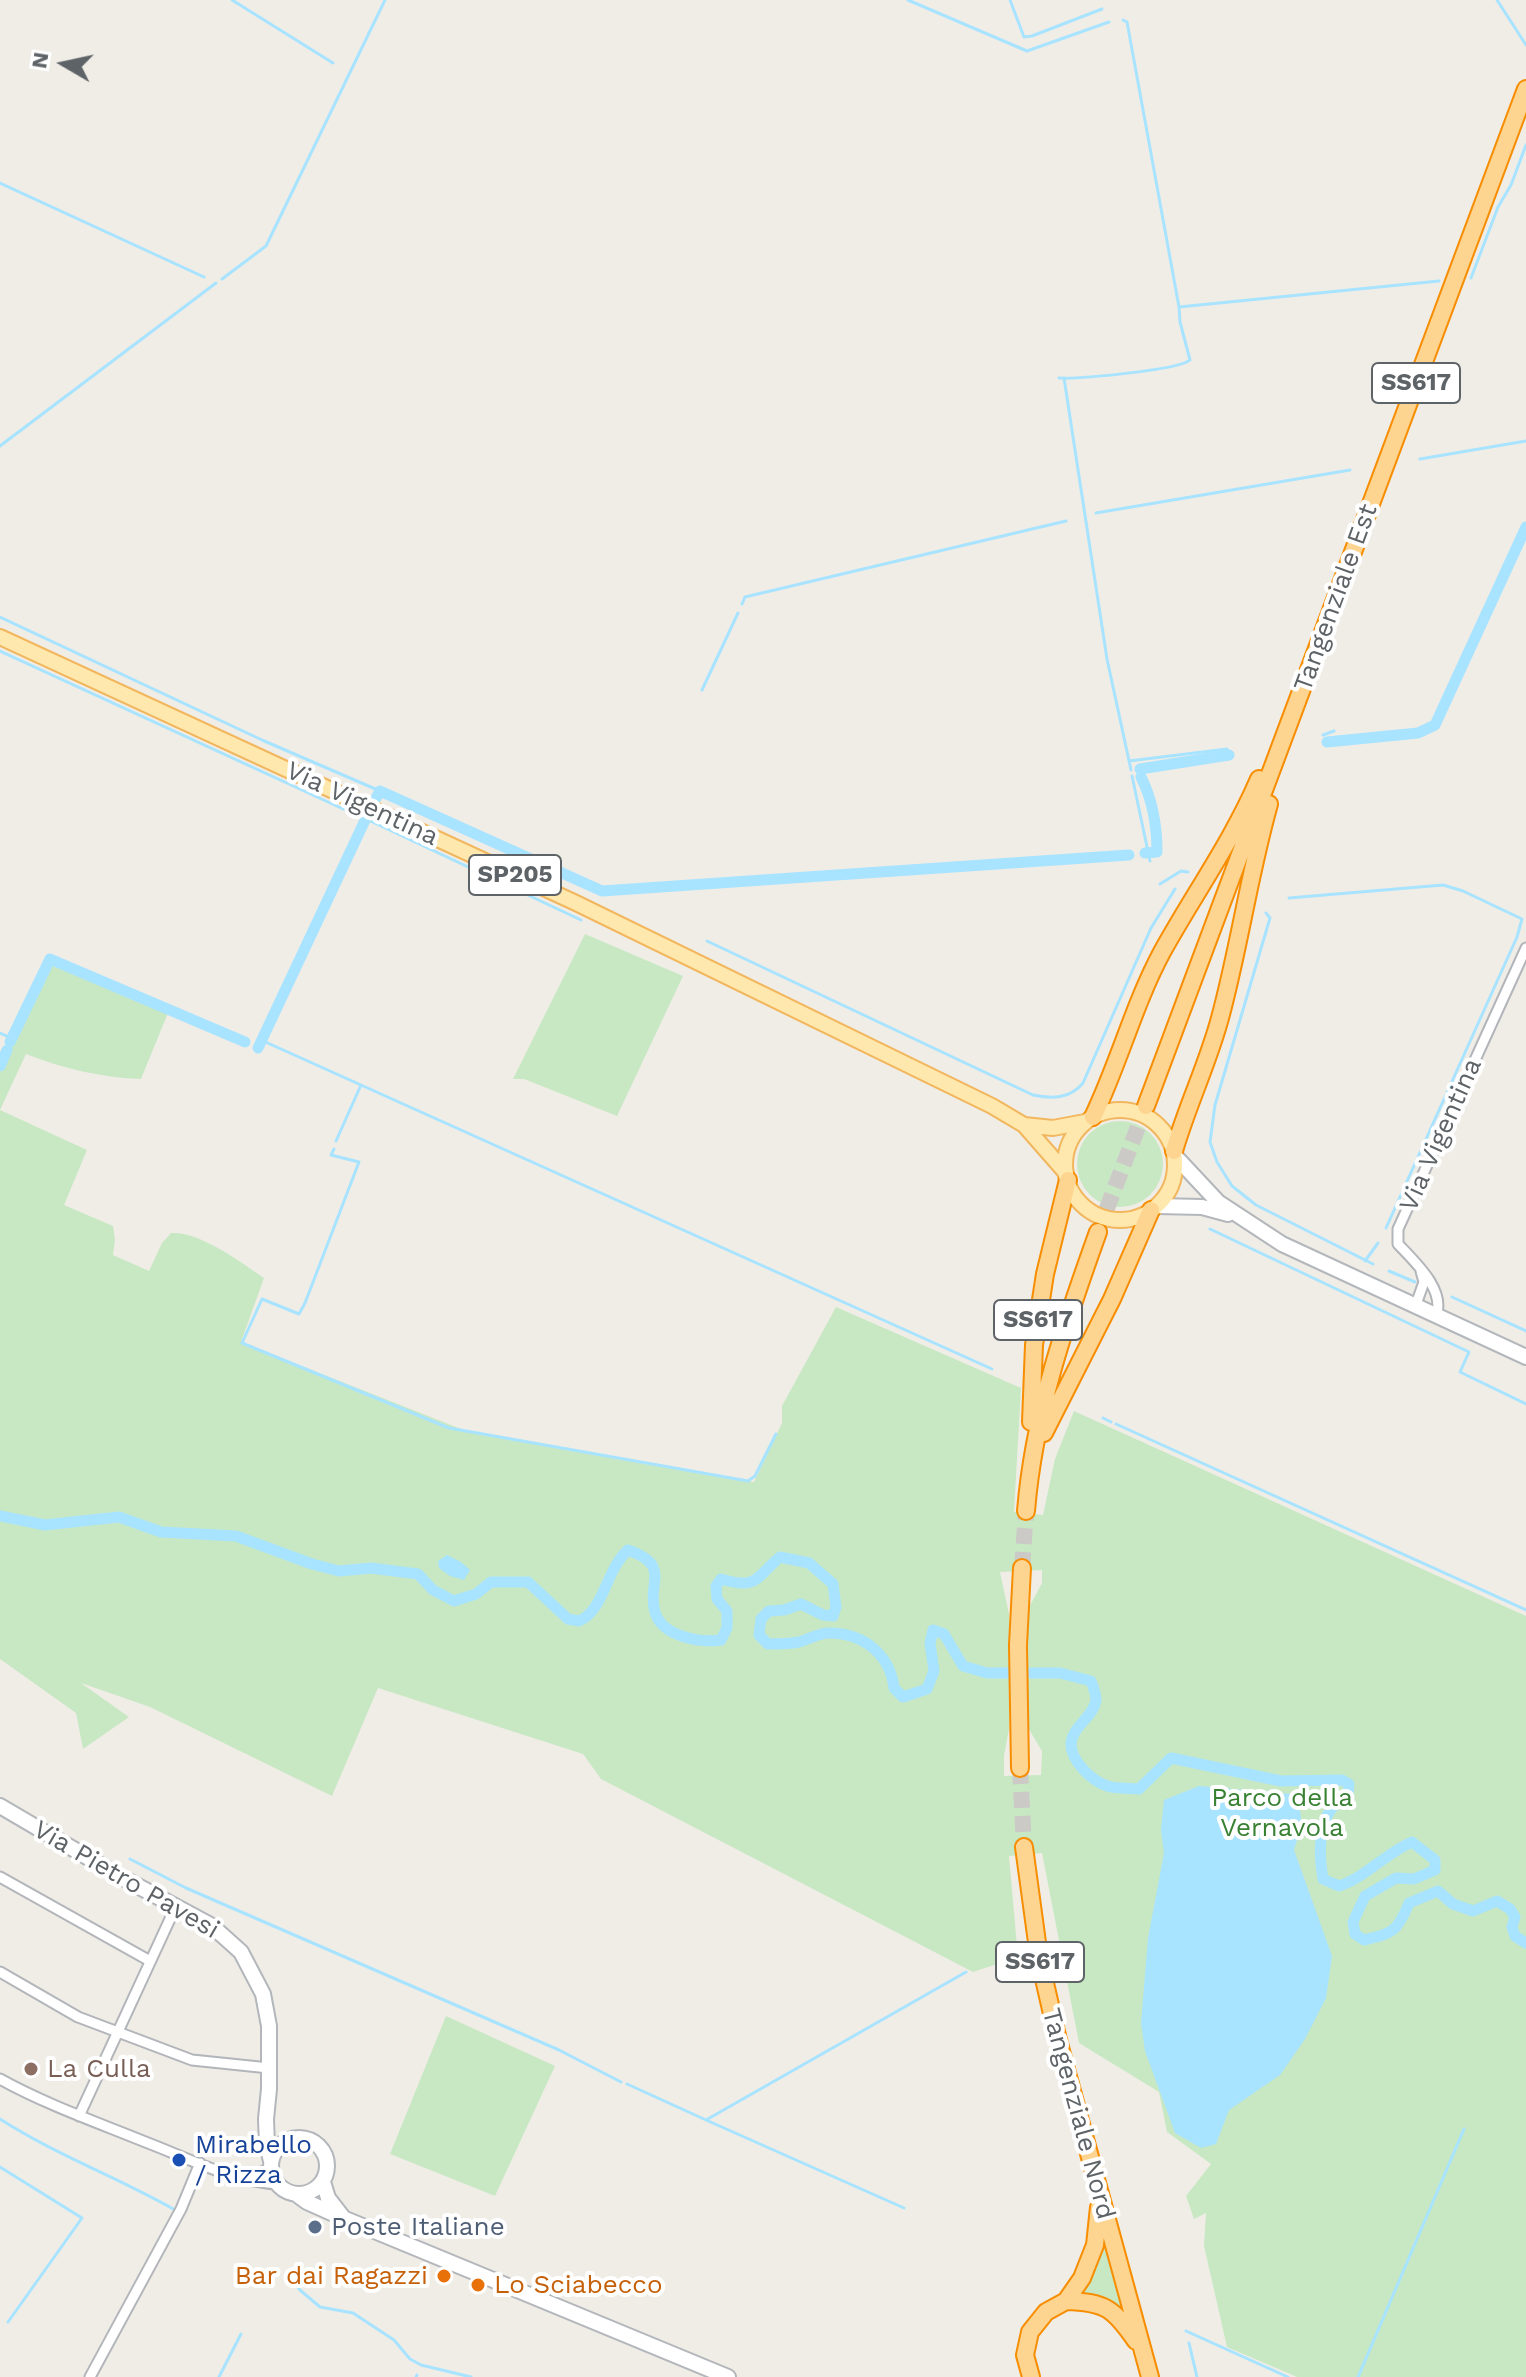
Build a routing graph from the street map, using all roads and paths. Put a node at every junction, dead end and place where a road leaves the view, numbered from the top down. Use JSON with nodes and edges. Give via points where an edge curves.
{"nodes":[{"id":1,"x":1526,"y":89,"type":"edge"},
{"id":2,"x":0,"y":637,"type":"edge"},
{"id":3,"x":1307,"y":676,"type":"junction"},
{"id":4,"x":1526,"y":948,"type":"edge"},
{"id":5,"x":1146,"y":1106,"type":"tunnel mouth"},
{"id":6,"x":1089,"y":1120,"type":"junction"},
{"id":7,"x":1024,"y":1125,"type":"junction"},
{"id":8,"x":1174,"y":1154,"type":"junction"},
{"id":9,"x":1067,"y":1176,"type":"junction"},
{"id":10,"x":1154,"y":1208,"type":"junction"},
{"id":11,"x":1236,"y":1216,"type":"junction"},
{"id":12,"x":1098,"y":1232,"type":"tunnel mouth"},
{"id":13,"x":1420,"y":1268,"type":"junction"},
{"id":14,"x":1415,"y":1307,"type":"junction"},
{"id":15,"x":1436,"y":1316,"type":"junction"},
{"id":16,"x":1526,"y":1357,"type":"edge"},
{"id":17,"x":1030,"y":1463,"type":"junction"},
{"id":18,"x":1026,"y":1511,"type":"tunnel mouth"},
{"id":19,"x":1022,"y":1568,"type":"tunnel mouth"},
{"id":20,"x":1020,"y":1768,"type":"tunnel mouth"},
{"id":21,"x":0,"y":1806,"type":"edge"},
{"id":22,"x":1024,"y":1847,"type":"tunnel mouth"},
{"id":23,"x":0,"y":1877,"type":"edge"},
{"id":24,"x":176,"y":1906,"type":"junction"},
{"id":25,"x":150,"y":1961,"type":"junction"},
{"id":26,"x":0,"y":1972,"type":"edge"},
{"id":27,"x":117,"y":2032,"type":"junction"},
{"id":28,"x":269,"y":2068,"type":"junction"},
{"id":29,"x":0,"y":2079,"type":"edge"},
{"id":30,"x":269,"y":2100,"type":"junction"},
{"id":31,"x":79,"y":2116,"type":"junction"},
{"id":32,"x":293,"y":2138,"type":"junction"},
{"id":33,"x":200,"y":2163,"type":"junction"},
{"id":34,"x":271,"y":2164,"type":"junction"},
{"id":35,"x":225,"y":2173,"type":"junction"},
{"id":36,"x":323,"y":2182,"type":"junction"},
{"id":37,"x":278,"y":2184,"type":"junction"},
{"id":38,"x":296,"y":2194,"type":"junction"},
{"id":39,"x":1100,"y":2197,"type":"junction"},
{"id":40,"x":343,"y":2218,"type":"junction"},
{"id":41,"x":1066,"y":2301,"type":"junction"},
{"id":42,"x":1142,"y":2349,"type":"junction"},
{"id":43,"x":90,"y":2377,"type":"edge"},
{"id":44,"x":728,"y":2377,"type":"edge"},
{"id":45,"x":1031,"y":2377,"type":"edge"},
{"id":46,"x":1150,"y":2377,"type":"edge"}],
"edges":[{"from":1,"to":3,"type":"highway","name":"Tangenziale Est","number":"SS617"},
{"from":2,"to":7,"type":"main road","name":"Via Vigentina","number":"SP205","via":[[576,903]]},
{"from":3,"to":5,"type":"highway","name":"Tangenziale Est","number":"SS617"},
{"from":3,"to":6,"type":"highway","number":"SS617","via":[[1224,846],[1161,954]]},
{"from":3,"to":8,"type":"highway","number":"SS617","via":[[1260,835],[1219,1023]]},
{"from":4,"to":13,"type":"street","name":"Via Vigentina","via":[[1398,1229],[1398,1244]]},
{"from":6,"to":7,"type":"main road","name":"Via Vigentina","number":"SP205","via":[[1053,1128]]},
{"from":6,"to":8,"type":"main road","name":"Via Vigentina","number":"SP205","via":[[1131,1110],[1160,1126]]},
{"from":6,"to":9,"type":"main road","via":[[1068,1148]]},
{"from":7,"to":9,"type":"main road","name":"Via Vigentina","number":"SP205"},
{"from":8,"to":10,"type":"main road","via":[[1172,1183]]},
{"from":8,"to":11,"type":"street","name":"Via Vigentina"},
{"from":9,"to":10,"type":"main road","name":"Via Vigentina","number":"SP205","via":[[1078,1199],[1099,1215],[1127,1219]]},
{"from":9,"to":17,"type":"highway","number":"SS617","via":[[1034,1345]]},
{"from":10,"to":11,"type":"street","name":"Via Vigentina","via":[[1202,1207]]},
{"from":10,"to":17,"type":"highway","number":"SS617"},
{"from":11,"to":14,"type":"street","name":"Via Vigentina","via":[[1282,1244]]},
{"from":12,"to":17,"type":"highway","number":"SS617","via":[[1048,1377]]},
{"from":13,"to":14,"type":"street","via":[[1424,1282]]},
{"from":13,"to":15,"type":"street","name":"Via Vigentina","via":[[1440,1307]]},
{"from":14,"to":15,"type":"street","name":"Via Vigentina"},
{"from":15,"to":16,"type":"street","name":"Via Vigentina"},
{"from":17,"to":18,"type":"highway","number":"SS617"},
{"from":19,"to":20,"type":"highway"},
{"from":21,"to":24,"type":"street","name":"Via Pietro Pavesi"},
{"from":22,"to":39,"type":"highway","name":"Tangenziale Nord","number":"SS617","via":[[1042,1971]]},
{"from":23,"to":25,"type":"street"},
{"from":24,"to":25,"type":"street"},
{"from":24,"to":28,"type":"street","name":"Via Pietro Pavesi","via":[[221,1934],[252,1970],[269,2026]]},
{"from":25,"to":27,"type":"street"},
{"from":26,"to":27,"type":"street","via":[[78,2017]]},
{"from":27,"to":28,"type":"street","via":[[192,2060]]},
{"from":27,"to":31,"type":"street"},
{"from":28,"to":30,"type":"street","name":"Via Pietro Pavesi"},
{"from":29,"to":31,"type":"street"},
{"from":30,"to":32,"type":"street","name":"Via Pietro Pavesi","via":[[275,2123]]},
{"from":30,"to":34,"type":"street","name":"Via Pietro Pavesi"},
{"from":31,"to":33,"type":"street"},
{"from":32,"to":34,"type":"street","via":[[278,2147]]},
{"from":32,"to":36,"type":"street","via":[[308,2139],[322,2150],[327,2164]]},
{"from":33,"to":35,"type":"street"},
{"from":33,"to":43,"type":"street","via":[[181,2209]]},
{"from":34,"to":35,"type":"street","via":[[250,2176]]},
{"from":34,"to":37,"type":"street"},
{"from":35,"to":37,"type":"street"},
{"from":36,"to":38,"type":"street"},
{"from":36,"to":40,"type":"street"},
{"from":37,"to":38,"type":"street"},
{"from":38,"to":40,"type":"street"},
{"from":39,"to":41,"type":"highway","via":[[1095,2245]]},
{"from":39,"to":42,"type":"highway","name":"Tangenziale Nord","number":"SS617"},
{"from":40,"to":44,"type":"street"},
{"from":41,"to":42,"type":"highway","via":[[1092,2302],[1118,2315]]},
{"from":41,"to":45,"type":"highway","via":[[1046,2312],[1030,2332],[1025,2355]]},
{"from":42,"to":46,"type":"highway","name":"Tangenziale Nord","number":"SS617"}]}
